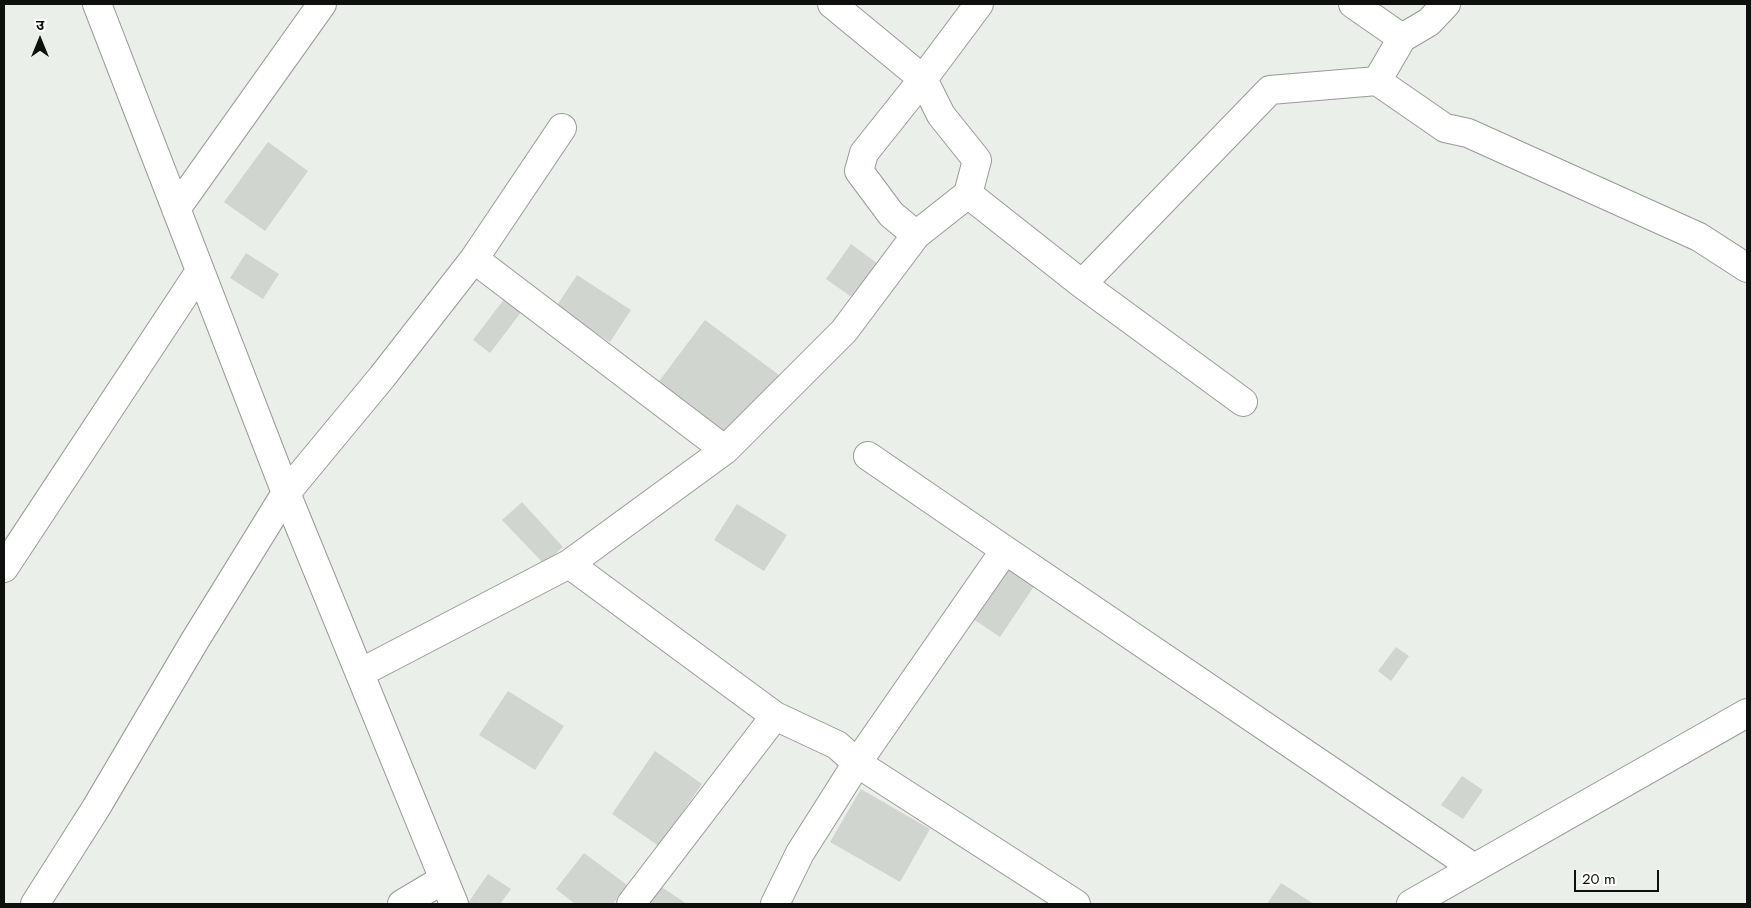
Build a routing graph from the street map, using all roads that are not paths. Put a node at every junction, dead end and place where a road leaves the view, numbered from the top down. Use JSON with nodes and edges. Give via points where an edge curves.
{"nodes":[{"id":1,"x":97,"y":4,"type":"edge"},
{"id":2,"x":322,"y":4,"type":"edge"},
{"id":3,"x":832,"y":4,"type":"edge"},
{"id":4,"x":979,"y":4,"type":"edge"},
{"id":5,"x":1353,"y":4,"type":"edge"},
{"id":6,"x":1446,"y":4,"type":"edge"},
{"id":7,"x":1402,"y":38,"type":"junction"},
{"id":8,"x":923,"y":79,"type":"junction"},
{"id":9,"x":1377,"y":81,"type":"junction"},
{"id":10,"x":562,"y":128,"type":"dead end"},
{"id":11,"x":968,"y":194,"type":"junction"},
{"id":12,"x":176,"y":209,"type":"junction"},
{"id":13,"x":916,"y":234,"type":"junction"},
{"id":14,"x":474,"y":259,"type":"junction"},
{"id":15,"x":1747,"y":268,"type":"edge"},
{"id":16,"x":200,"y":271,"type":"junction"},
{"id":17,"x":1082,"y":284,"type":"junction"},
{"id":18,"x":1243,"y":402,"type":"dead end"},
{"id":19,"x":725,"y":450,"type":"junction"},
{"id":20,"x":868,"y":456,"type":"dead end"},
{"id":21,"x":286,"y":493,"type":"junction"},
{"id":22,"x":1005,"y":550,"type":"junction"},
{"id":23,"x":569,"y":564,"type":"junction"},
{"id":24,"x":4,"y":568,"type":"edge"},
{"id":25,"x":360,"y":673,"type":"junction"},
{"id":26,"x":1747,"y":713,"type":"edge"},
{"id":27,"x":775,"y":716,"type":"junction"},
{"id":28,"x":857,"y":763,"type":"junction"},
{"id":29,"x":1474,"y":868,"type":"junction"},
{"id":30,"x":444,"y":879,"type":"junction"},
{"id":31,"x":1421,"y":902,"type":"edge"},
{"id":32,"x":35,"y":904,"type":"edge"},
{"id":33,"x":402,"y":904,"type":"edge"},
{"id":34,"x":454,"y":904,"type":"edge"},
{"id":35,"x":631,"y":904,"type":"edge"},
{"id":36,"x":775,"y":904,"type":"edge"},
{"id":37,"x":1076,"y":904,"type":"edge"}],
"edges":[{"from":1,"to":12,"type":"street"},
{"from":2,"to":12,"type":"street"},
{"from":3,"to":8,"type":"street"},
{"from":4,"to":8,"type":"street"},
{"from":5,"to":7,"type":"street"},
{"from":6,"to":7,"type":"street","via":[[1429,22]]},
{"from":7,"to":9,"type":"street"},
{"from":8,"to":11,"type":"street","via":[[941,115],[977,160]]},
{"from":8,"to":13,"type":"street","via":[[864,153],[859,171],[891,214]]},
{"from":9,"to":15,"type":"street","via":[[1445,128],[1468,133],[1699,237]]},
{"from":9,"to":17,"type":"street","via":[[1270,90]]},
{"from":10,"to":14,"type":"street"},
{"from":11,"to":13,"type":"street"},
{"from":11,"to":17,"type":"street"},
{"from":12,"to":16,"type":"street"},
{"from":13,"to":19,"type":"street","via":[[844,331]]},
{"from":14,"to":19,"type":"street"},
{"from":14,"to":21,"type":"street"},
{"from":16,"to":21,"type":"street"},
{"from":16,"to":24,"type":"street"},
{"from":17,"to":18,"type":"street"},
{"from":19,"to":23,"type":"street"},
{"from":20,"to":22,"type":"street"},
{"from":21,"to":25,"type":"street"},
{"from":21,"to":32,"type":"street"},
{"from":22,"to":28,"type":"street"},
{"from":22,"to":29,"type":"street"},
{"from":23,"to":25,"type":"street"},
{"from":23,"to":27,"type":"street"},
{"from":25,"to":30,"type":"street"},
{"from":26,"to":29,"type":"street"},
{"from":27,"to":28,"type":"street","via":[[837,745]]},
{"from":27,"to":35,"type":"street"},
{"from":28,"to":36,"type":"street","via":[[800,853]]},
{"from":28,"to":37,"type":"street"},
{"from":29,"to":31,"type":"street"},
{"from":30,"to":33,"type":"street"},
{"from":30,"to":34,"type":"street"}]}
